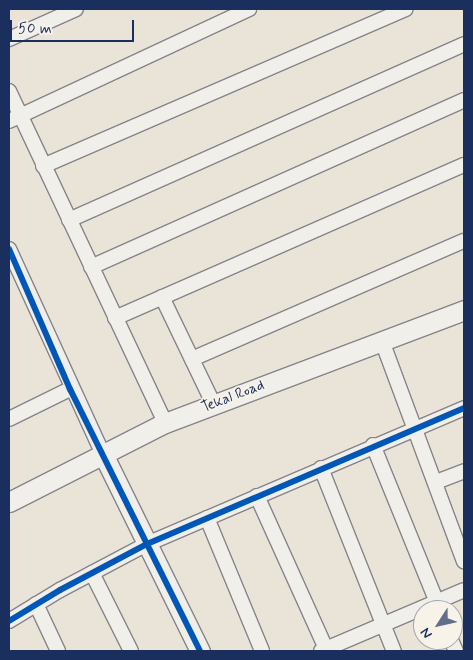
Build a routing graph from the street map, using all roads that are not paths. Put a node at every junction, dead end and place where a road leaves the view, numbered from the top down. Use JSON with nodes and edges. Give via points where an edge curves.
{"nodes":[{"id":1,"x":76,"y":9,"type":"edge"},
{"id":2,"x":249,"y":9,"type":"edge"},
{"id":3,"x":406,"y":9,"type":"edge"},
{"id":4,"x":9,"y":39,"type":"edge"},
{"id":5,"x":464,"y":44,"type":"edge"},
{"id":6,"x":9,"y":91,"type":"edge"},
{"id":7,"x":464,"y":100,"type":"edge"},
{"id":8,"x":14,"y":119,"type":"edge"},
{"id":9,"x":464,"y":165,"type":"edge"},
{"id":10,"x":43,"y":166,"type":"junction"},
{"id":11,"x":69,"y":220,"type":"junction"},
{"id":12,"x":464,"y":241,"type":"edge"},
{"id":13,"x":9,"y":249,"type":"edge"},
{"id":14,"x":91,"y":267,"type":"junction"},
{"id":15,"x":162,"y":297,"type":"junction"},
{"id":16,"x":464,"y":310,"type":"edge"},
{"id":17,"x":115,"y":318,"type":"junction"},
{"id":18,"x":382,"y":341,"type":"junction"},
{"id":19,"x":192,"y":359,"type":"junction"},
{"id":20,"x":70,"y":389,"type":"junction"},
{"id":21,"x":214,"y":404,"type":"junction"},
{"id":22,"x":464,"y":408,"type":"edge"},
{"id":23,"x":9,"y":419,"type":"edge"},
{"id":24,"x":165,"y":423,"type":"junction"},
{"id":25,"x":417,"y":427,"type":"junction"},
{"id":26,"x":373,"y":445,"type":"junction"},
{"id":27,"x":103,"y":454,"type":"junction"},
{"id":28,"x":320,"y":468,"type":"junction"},
{"id":29,"x":464,"y":471,"type":"edge"},
{"id":30,"x":436,"y":482,"type":"junction"},
{"id":31,"x":257,"y":496,"type":"junction"},
{"id":32,"x":9,"y":502,"type":"edge"},
{"id":33,"x":207,"y":518,"type":"junction"},
{"id":34,"x":460,"y":540,"type":"edge"},
{"id":35,"x":147,"y":544,"type":"junction"},
{"id":36,"x":464,"y":561,"type":"edge"},
{"id":37,"x":92,"y":573,"type":"junction"},
{"id":38,"x":464,"y":590,"type":"edge"},
{"id":39,"x":436,"y":600,"type":"edge"},
{"id":40,"x":447,"y":600,"type":"edge"},
{"id":41,"x":36,"y":604,"type":"junction"},
{"id":42,"x":413,"y":615,"type":"edge"},
{"id":43,"x":9,"y":621,"type":"edge"},
{"id":44,"x":384,"y":627,"type":"junction"},
{"id":45,"x":325,"y":650,"type":"edge"},
{"id":46,"x":58,"y":651,"type":"edge"},
{"id":47,"x":131,"y":651,"type":"edge"},
{"id":48,"x":200,"y":651,"type":"edge"},
{"id":49,"x":262,"y":651,"type":"edge"},
{"id":50,"x":394,"y":651,"type":"edge"}],
"edges":[{"from":1,"to":4,"type":"street"},
{"from":2,"to":8,"type":"street"},
{"from":3,"to":10,"type":"street"},
{"from":5,"to":11,"type":"street"},
{"from":6,"to":8,"type":"street"},
{"from":7,"to":14,"type":"street"},
{"from":8,"to":10,"type":"street"},
{"from":9,"to":15,"type":"street"},
{"from":10,"to":11,"type":"street"},
{"from":11,"to":14,"type":"street"},
{"from":12,"to":19,"type":"street"},
{"from":13,"to":20,"type":"street"},
{"from":14,"to":17,"type":"street"},
{"from":15,"to":17,"type":"street"},
{"from":15,"to":19,"type":"street"},
{"from":16,"to":18,"type":"main road","name":"Tekal Road"},
{"from":17,"to":24,"type":"street"},
{"from":18,"to":21,"type":"main road","name":"Tekal Road"},
{"from":18,"to":25,"type":"street"},
{"from":19,"to":21,"type":"street"},
{"from":20,"to":23,"type":"street"},
{"from":20,"to":27,"type":"street"},
{"from":21,"to":24,"type":"main road","name":"Tekal Road"},
{"from":22,"to":25,"type":"street"},
{"from":24,"to":27,"type":"main road","name":"Tekal Road"},
{"from":25,"to":26,"type":"street"},
{"from":25,"to":30,"type":"street"},
{"from":26,"to":28,"type":"street"},
{"from":26,"to":39,"type":"street"},
{"from":27,"to":32,"type":"main road","name":"Tekal Road"},
{"from":27,"to":35,"type":"main road"},
{"from":28,"to":31,"type":"street"},
{"from":28,"to":44,"type":"street"},
{"from":29,"to":30,"type":"street"},
{"from":30,"to":34,"type":"street"},
{"from":31,"to":33,"type":"street"},
{"from":31,"to":45,"type":"street"},
{"from":33,"to":35,"type":"street"},
{"from":33,"to":49,"type":"street"},
{"from":34,"to":36,"type":"street"},
{"from":35,"to":37,"type":"street"},
{"from":35,"to":48,"type":"main road"},
{"from":37,"to":41,"type":"street"},
{"from":37,"to":47,"type":"street"},
{"from":38,"to":40,"type":"street"},
{"from":41,"to":43,"type":"street"},
{"from":41,"to":46,"type":"street"},
{"from":42,"to":44,"type":"street"},
{"from":44,"to":45,"type":"street"},
{"from":44,"to":50,"type":"street"}]}
